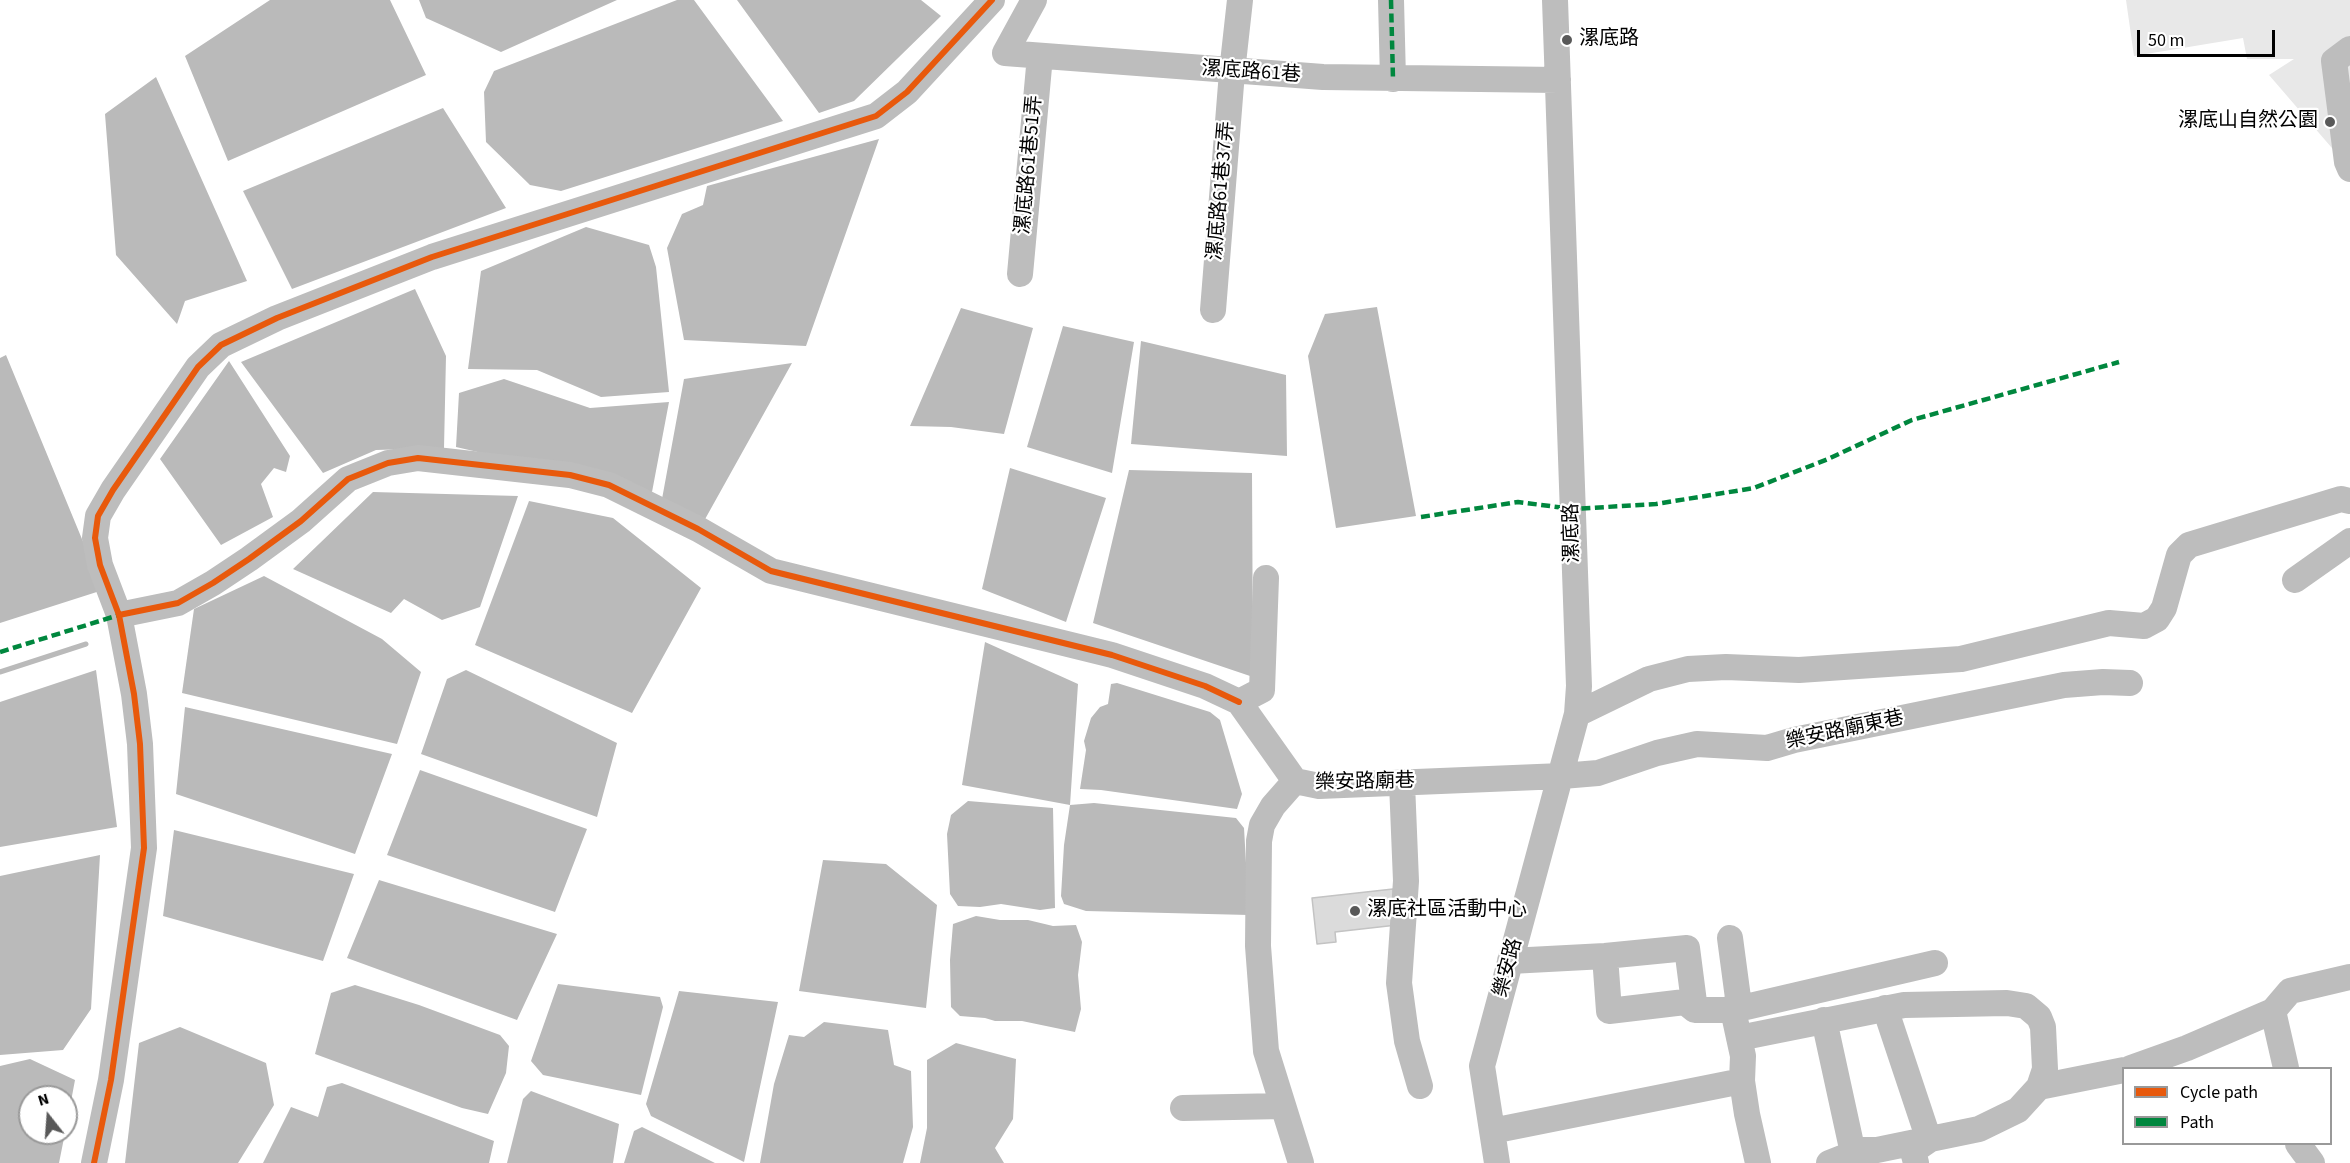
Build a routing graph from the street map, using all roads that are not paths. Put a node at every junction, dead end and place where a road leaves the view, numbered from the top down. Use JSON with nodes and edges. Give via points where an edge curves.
{"nodes":[{"id":1,"x":992,"y":0,"type":"edge"},
{"id":2,"x":1034,"y":0,"type":"edge"},
{"id":3,"x":1240,"y":0,"type":"edge"},
{"id":4,"x":1391,"y":0,"type":"edge"},
{"id":5,"x":1555,"y":0,"type":"edge"},
{"id":6,"x":2350,"y":49,"type":"edge"},
{"id":7,"x":1040,"y":56,"type":"junction"},
{"id":8,"x":1232,"y":72,"type":"junction"},
{"id":9,"x":1394,"y":79,"type":"junction"},
{"id":10,"x":1558,"y":80,"type":"junction"},
{"id":11,"x":2350,"y":169,"type":"edge"},
{"id":12,"x":1020,"y":274,"type":"dead end"},
{"id":13,"x":1213,"y":310,"type":"dead end"},
{"id":14,"x":2350,"y":501,"type":"edge"},
{"id":15,"x":2350,"y":541,"type":"edge"},
{"id":16,"x":1266,"y":578,"type":"dead end"},
{"id":17,"x":2295,"y":580,"type":"dead end"},
{"id":18,"x":118,"y":615,"type":"junction"},
{"id":19,"x":2130,"y":682,"type":"dead end"},
{"id":20,"x":1239,"y":702,"type":"junction"},
{"id":21,"x":1577,"y":714,"type":"junction"},
{"id":22,"x":1562,"y":776,"type":"junction"},
{"id":23,"x":1294,"y":781,"type":"junction"},
{"id":24,"x":1402,"y":783,"type":"junction"},
{"id":25,"x":1730,"y":938,"type":"dead end"},
{"id":26,"x":1605,"y":956,"type":"junction"},
{"id":27,"x":1510,"y":961,"type":"junction"},
{"id":28,"x":1935,"y":963,"type":"dead end"},
{"id":29,"x":2350,"y":977,"type":"edge"},
{"id":30,"x":1885,"y":1008,"type":"junction"},
{"id":31,"x":1695,"y":1010,"type":"junction"},
{"id":32,"x":1733,"y":1010,"type":"junction"},
{"id":33,"x":2273,"y":1011,"type":"junction"},
{"id":34,"x":1824,"y":1020,"type":"junction"},
{"id":35,"x":1739,"y":1038,"type":"junction"},
{"id":36,"x":2134,"y":1067,"type":"edge"},
{"id":37,"x":2286,"y":1067,"type":"edge"},
{"id":38,"x":2122,"y":1070,"type":"edge"},
{"id":39,"x":1742,"y":1081,"type":"junction"},
{"id":40,"x":1420,"y":1086,"type":"dead end"},
{"id":41,"x":2039,"y":1087,"type":"junction"},
{"id":42,"x":1283,"y":1106,"type":"junction"},
{"id":43,"x":1183,"y":1108,"type":"dead end"},
{"id":44,"x":1492,"y":1131,"type":"junction"},
{"id":45,"x":1929,"y":1140,"type":"junction"},
{"id":46,"x":2299,"y":1145,"type":"edge"},
{"id":47,"x":1853,"y":1153,"type":"junction"},
{"id":48,"x":94,"y":1163,"type":"edge"},
{"id":49,"x":1301,"y":1163,"type":"edge"},
{"id":50,"x":1497,"y":1163,"type":"edge"},
{"id":51,"x":1758,"y":1163,"type":"edge"},
{"id":52,"x":1829,"y":1163,"type":"edge"},
{"id":53,"x":1916,"y":1163,"type":"edge"},
{"id":54,"x":2312,"y":1163,"type":"edge"}],
"edges":[{"from":1,"to":18,"type":"street","via":[[907,92],[876,116],[432,257],[277,318],[221,345],[198,367],[98,516],[95,538],[100,565]]},
{"from":2,"to":7,"type":"street","name":"漯底路61巷","via":[[1005,53]]},
{"from":3,"to":8,"type":"street","name":"漯底路61巷37弄"},
{"from":4,"to":9,"type":"street"},
{"from":5,"to":10,"type":"street","name":"漯底路"},
{"from":6,"to":11,"type":"street","via":[[2334,61]]},
{"from":7,"to":8,"type":"street","name":"漯底路61巷"},
{"from":7,"to":12,"type":"street","name":"漯底路61巷51弄"},
{"from":8,"to":9,"type":"street","name":"漯底路61巷"},
{"from":8,"to":13,"type":"street","name":"漯底路61巷37弄"},
{"from":9,"to":10,"type":"street","name":"漯底路61巷"},
{"from":10,"to":21,"type":"street","name":"漯底路"},
{"from":14,"to":21,"type":"street","via":[[2342,500],[2189,545],[2179,555],[2164,608],[2157,619],[2144,626],[2109,623],[1961,659],[1799,670],[1688,669],[1649,679]]},
{"from":15,"to":17,"type":"street"},
{"from":16,"to":20,"type":"street","via":[[1263,690]]},
{"from":18,"to":20,"type":"street","via":[[178,603],[301,521],[348,479],[387,462],[418,458],[570,475],[609,484],[771,571],[1112,655]]},
{"from":18,"to":48,"type":"street","via":[[140,744],[144,848],[111,1080]]},
{"from":19,"to":22,"type":"street","name":"樂安路廟東巷","via":[[2064,685],[1767,748],[1697,744],[1598,773]]},
{"from":20,"to":23,"type":"street","name":"樂安路廟巷"},
{"from":21,"to":22,"type":"street","name":"漯底路"},
{"from":22,"to":24,"type":"street","name":"樂安路廟巷"},
{"from":22,"to":27,"type":"street","name":"樂安路"},
{"from":23,"to":24,"type":"street","name":"樂安路廟巷","via":[[1319,786]]},
{"from":23,"to":42,"type":"street","via":[[1273,806],[1262,825],[1259,841],[1258,946],[1266,1051]]},
{"from":24,"to":40,"type":"street","via":[[1406,880],[1399,983],[1407,1041]]},
{"from":25,"to":32,"type":"street","via":[[1738,998]]},
{"from":26,"to":27,"type":"street"},
{"from":26,"to":31,"type":"street","via":[[1609,1011],[1684,1002]]},
{"from":26,"to":31,"type":"street","via":[[1687,948]]},
{"from":27,"to":44,"type":"street","name":"樂安路","via":[[1482,1066]]},
{"from":28,"to":32,"type":"street"},
{"from":29,"to":33,"type":"street","via":[[2290,991]]},
{"from":30,"to":34,"type":"street"},
{"from":30,"to":41,"type":"street","via":[[1927,1004],[2026,1006],[2039,1017],[2043,1027],[2045,1068]]},
{"from":30,"to":45,"type":"street"},
{"from":31,"to":32,"type":"street"},
{"from":32,"to":35,"type":"street"},
{"from":33,"to":36,"type":"street"},
{"from":33,"to":37,"type":"street"},
{"from":34,"to":35,"type":"street"},
{"from":34,"to":47,"type":"street"},
{"from":35,"to":39,"type":"street"},
{"from":38,"to":41,"type":"street"},
{"from":39,"to":44,"type":"street"},
{"from":39,"to":51,"type":"street"},
{"from":41,"to":45,"type":"street","via":[[2018,1110],[1997,1122],[1980,1130]]},
{"from":42,"to":43,"type":"street"},
{"from":42,"to":49,"type":"street"},
{"from":44,"to":50,"type":"street","name":"樂安路"},
{"from":45,"to":47,"type":"street"},
{"from":45,"to":53,"type":"street","via":[[1913,1151]]},
{"from":46,"to":54,"type":"street"},
{"from":47,"to":52,"type":"street"}]}
